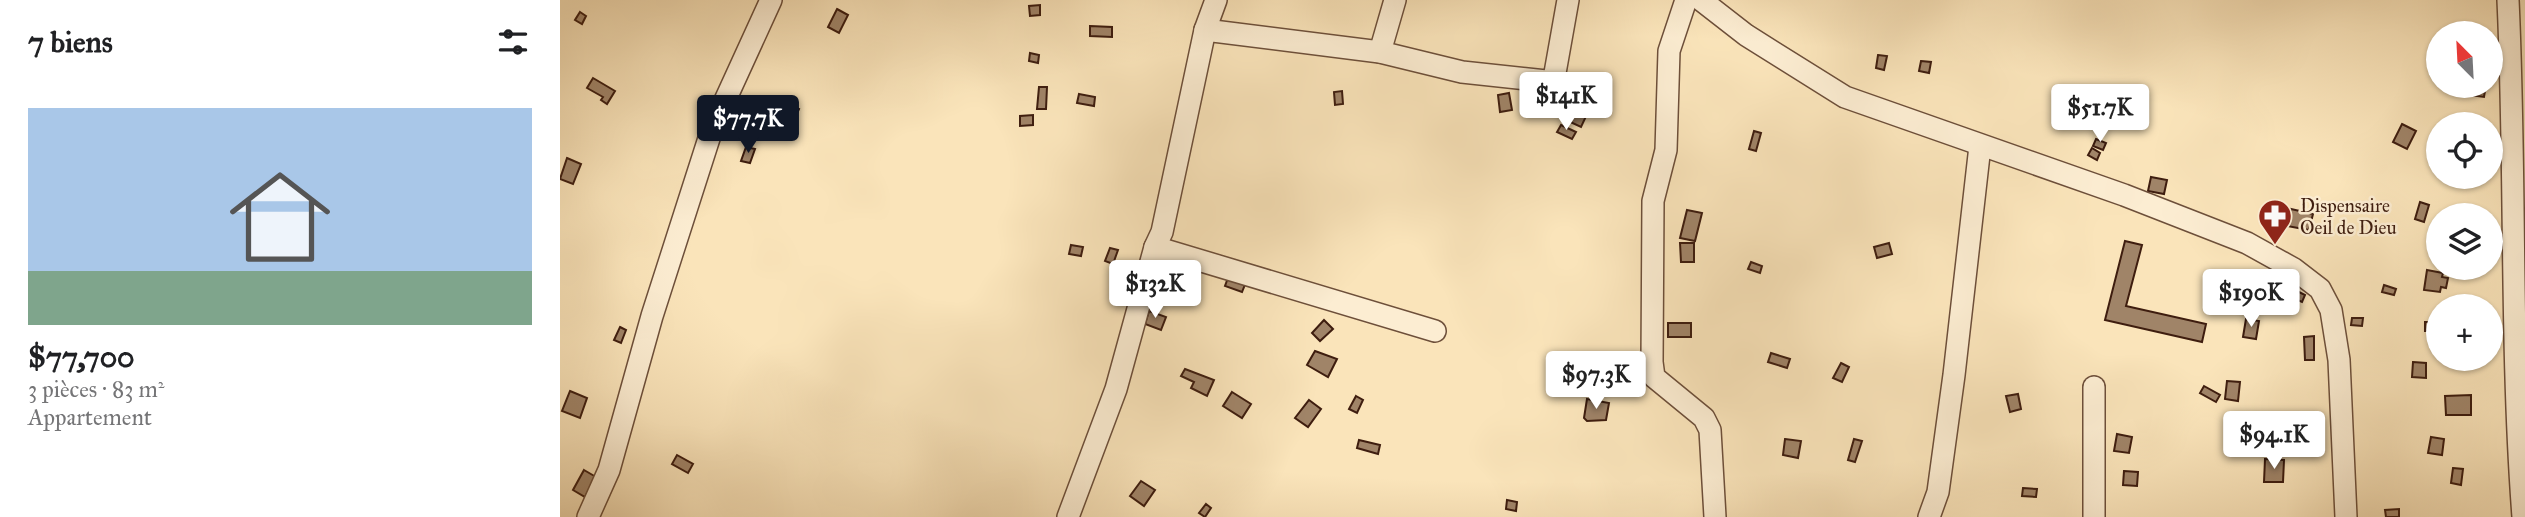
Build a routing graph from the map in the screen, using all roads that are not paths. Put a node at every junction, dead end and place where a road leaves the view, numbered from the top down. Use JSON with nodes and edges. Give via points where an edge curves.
{"nodes":[{"id":1,"x":771,"y":0,"type":"edge"},
{"id":2,"x":1216,"y":0,"type":"edge"},
{"id":3,"x":1395,"y":0,"type":"edge"},
{"id":4,"x":1568,"y":0,"type":"edge"},
{"id":5,"x":1686,"y":0,"type":"edge"},
{"id":6,"x":1701,"y":0,"type":"edge"},
{"id":7,"x":2508,"y":0,"type":"edge"},
{"id":8,"x":1205,"y":30,"type":"junction"},
{"id":9,"x":1380,"y":52,"type":"junction"},
{"id":10,"x":1980,"y":146,"type":"junction"},
{"id":11,"x":1155,"y":247,"type":"junction"},
{"id":12,"x":1435,"y":331,"type":"dead end"},
{"id":13,"x":2094,"y":387,"type":"dead end"},
{"id":14,"x":2523,"y":483,"type":"edge"},
{"id":15,"x":598,"y":515,"type":"edge"},
{"id":16,"x":2518,"y":516,"type":"edge"},
{"id":17,"x":1068,"y":517,"type":"edge"},
{"id":18,"x":1715,"y":517,"type":"edge"},
{"id":19,"x":1929,"y":517,"type":"edge"},
{"id":20,"x":2094,"y":517,"type":"edge"},
{"id":21,"x":2346,"y":517,"type":"edge"}],
"edges":[{"from":1,"to":15,"type":"street","via":[[712,130],[652,316]]},
{"from":2,"to":8,"type":"street"},
{"from":3,"to":9,"type":"street"},
{"from":4,"to":9,"type":"street","via":[[1555,73],[1546,81],[1462,72]]},
{"from":5,"to":18,"type":"street","via":[[1670,51],[1666,150],[1653,201],[1652,362],[1654,377],[1704,418],[1710,429]]},
{"from":6,"to":10,"type":"street","via":[[1746,35],[1845,97]]},
{"from":7,"to":14,"type":"street","via":[[2516,407]]},
{"from":8,"to":9,"type":"street"},
{"from":8,"to":11,"type":"street"},
{"from":10,"to":19,"type":"street","via":[[1938,492]]},
{"from":10,"to":21,"type":"street","via":[[2247,243],[2320,289],[2331,310],[2339,360]]},
{"from":11,"to":12,"type":"street"},
{"from":11,"to":17,"type":"street","via":[[1116,389]]},
{"from":13,"to":20,"type":"street"},
{"from":14,"to":16,"type":"street"}]}
